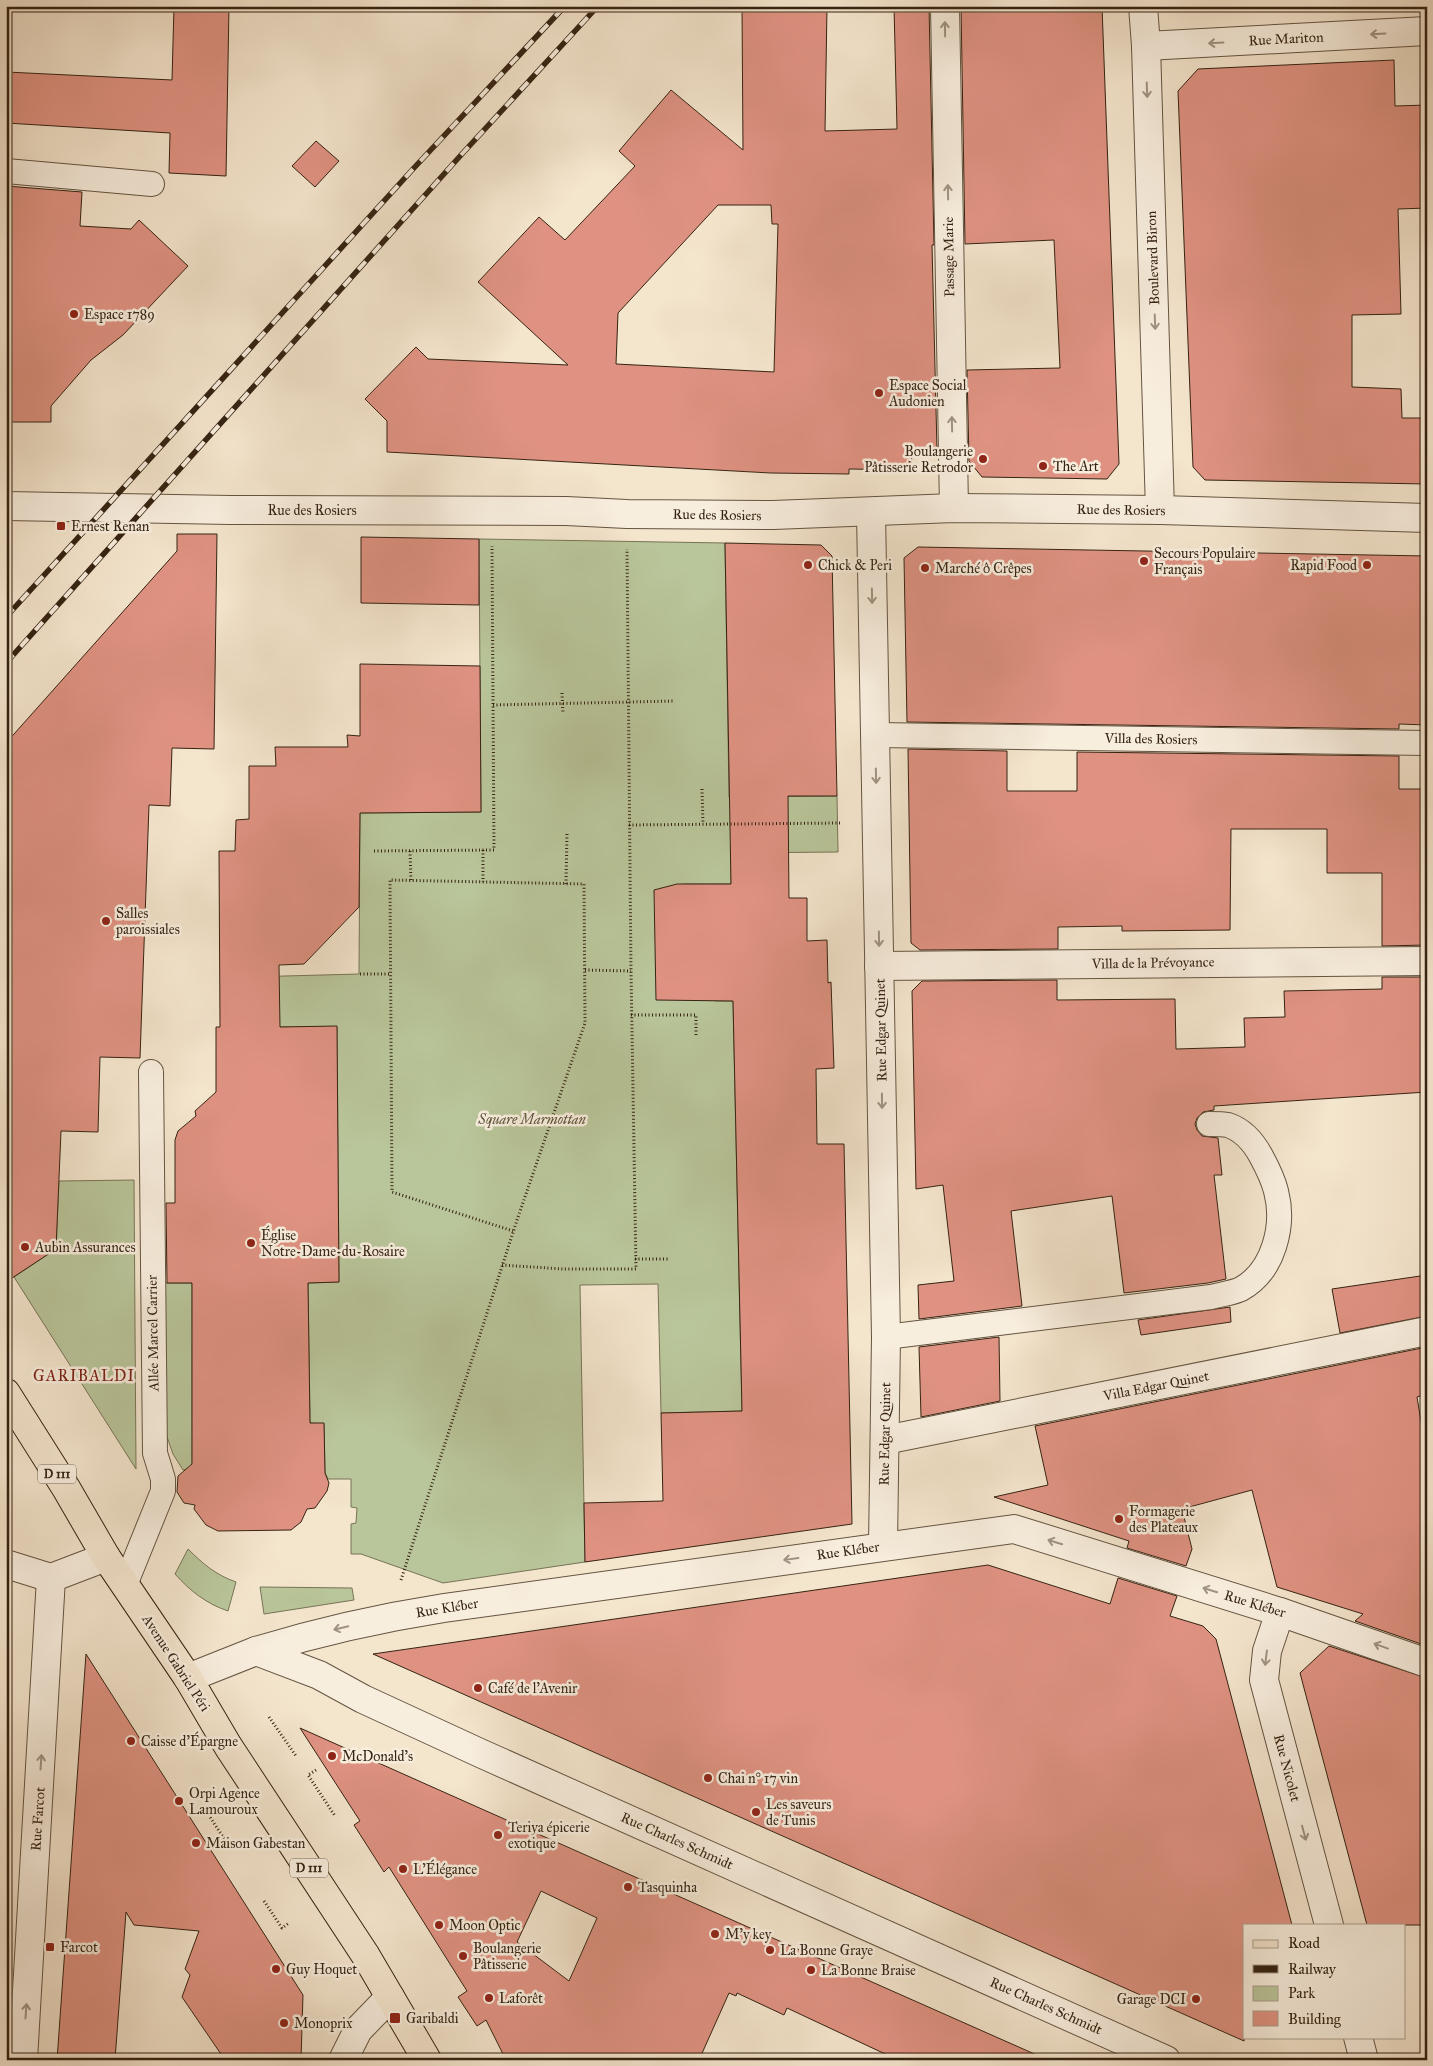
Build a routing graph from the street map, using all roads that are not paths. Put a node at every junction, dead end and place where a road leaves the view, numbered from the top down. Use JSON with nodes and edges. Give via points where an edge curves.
{"nodes":[{"id":1,"x":945,"y":6,"type":"edge"},
{"id":2,"x":1143,"y":6,"type":"edge"},
{"id":3,"x":1427,"y":31,"type":"edge"},
{"id":4,"x":1146,"y":46,"type":"junction"},
{"id":5,"x":6,"y":171,"type":"edge"},
{"id":6,"x":152,"y":184,"type":"dead end"},
{"id":7,"x":6,"y":506,"type":"edge"},
{"id":8,"x":954,"y":508,"type":"junction"},
{"id":9,"x":1160,"y":510,"type":"junction"},
{"id":10,"x":871,"y":512,"type":"junction"},
{"id":11,"x":1427,"y":518,"type":"edge"},
{"id":12,"x":875,"y":735,"type":"junction"},
{"id":13,"x":1427,"y":743,"type":"edge"},
{"id":14,"x":1427,"y":961,"type":"edge"},
{"id":15,"x":879,"y":966,"type":"junction"},
{"id":16,"x":151,"y":1072,"type":"dead end"},
{"id":17,"x":1209,"y":1124,"type":"dead end"},
{"id":18,"x":1427,"y":1331,"type":"edge"},
{"id":19,"x":886,"y":1337,"type":"junction"},
{"id":20,"x":6,"y":1393,"type":"edge"},
{"id":21,"x":885,"y":1440,"type":"junction"},
{"id":22,"x":883,"y":1546,"type":"junction"},
{"id":23,"x":106,"y":1557,"type":"junction"},
{"id":24,"x":6,"y":1564,"type":"edge"},
{"id":25,"x":52,"y":1578,"type":"junction"},
{"id":26,"x":125,"y":1585,"type":"junction"},
{"id":27,"x":1280,"y":1612,"type":"junction"},
{"id":28,"x":256,"y":1651,"type":"junction"},
{"id":29,"x":1427,"y":1663,"type":"edge"},
{"id":30,"x":188,"y":1678,"type":"junction"},
{"id":31,"x":1329,"y":1924,"type":"edge"},
{"id":32,"x":390,"y":1997,"type":"junction"},
{"id":33,"x":1358,"y":2038,"type":"edge"},
{"id":34,"x":23,"y":2060,"type":"edge"},
{"id":35,"x":343,"y":2060,"type":"edge"},
{"id":36,"x":427,"y":2060,"type":"edge"},
{"id":37,"x":1166,"y":2060,"type":"edge"},
{"id":38,"x":1364,"y":2060,"type":"edge"}],
"edges":[{"from":8,"to":1,"type":"street","name":"Passage Marie","one_way":true},
{"from":2,"to":4,"type":"street","name":"Boulevard Biron"},
{"from":3,"to":4,"type":"street","name":"Rue Mariton","one_way":true},
{"from":4,"to":9,"type":"street","name":"Boulevard Biron","one_way":true},
{"from":5,"to":6,"type":"lane"},
{"from":7,"to":10,"type":"street","name":"Rue des Rosiers","via":[[627,514]]},
{"from":8,"to":9,"type":"street","name":"Rue des Rosiers"},
{"from":8,"to":10,"type":"street","name":"Rue des Rosiers"},
{"from":9,"to":11,"type":"street","name":"Rue des Rosiers"},
{"from":10,"to":12,"type":"street","name":"Rue Edgar Quinet","one_way":true},
{"from":12,"to":13,"type":"lane","name":"Villa des Rosiers"},
{"from":12,"to":15,"type":"street","name":"Rue Edgar Quinet","one_way":true},
{"from":14,"to":15,"type":"street","name":"Villa de la Prévoyance"},
{"from":15,"to":19,"type":"street","name":"Rue Edgar Quinet","one_way":true},
{"from":16,"to":26,"type":"lane","name":"Allée Marcel Carrier","via":[[154,1454],[163,1479],[162,1491]]},
{"from":17,"to":19,"type":"lane","via":[[1228,1125],[1244,1133],[1269,1171],[1276,1190],[1278,1231],[1271,1255],[1258,1275],[1240,1289],[1212,1296]]},
{"from":18,"to":21,"type":"street","name":"Villa Edgar Quinet"},
{"from":19,"to":21,"type":"street","name":"Rue Edgar Quinet"},
{"from":20,"to":23,"type":"main road","name":"Avenue Gabriel Péri","number":"D 111"},
{"from":21,"to":22,"type":"street","name":"Rue Edgar Quinet"},
{"from":27,"to":22,"type":"street","name":"Rue Kléber","one_way":true,"via":[[1014,1529]]},
{"from":22,"to":28,"type":"street","name":"Rue Kléber","one_way":true,"via":[[388,1617]]},
{"from":23,"to":25,"type":"street"},
{"from":23,"to":26,"type":"main road","name":"Avenue Gabriel Péri","number":"D 111"},
{"from":24,"to":25,"type":"street"},
{"from":34,"to":25,"type":"street","name":"Rue Farcot","one_way":true},
{"from":26,"to":30,"type":"main road","name":"Avenue Gabriel Péri","number":"D 111"},
{"from":29,"to":27,"type":"street","name":"Rue Kléber","one_way":true},
{"from":27,"to":31,"type":"street","name":"Rue Nicolet","one_way":true,"via":[[1267,1651],[1264,1680]]},
{"from":28,"to":30,"type":"street"},
{"from":28,"to":37,"type":"street","name":"Rue Charles Schmidt","via":[[318,1675],[480,1753]]},
{"from":30,"to":32,"type":"main road","name":"Avenue Gabriel Péri","number":"D 111","via":[[228,1746]]},
{"from":32,"to":35,"type":"street","via":[[358,2030]]},
{"from":32,"to":36,"type":"main road","name":"Avenue Gabriel Péri","number":"D 111"},
{"from":33,"to":38,"type":"street"}]}
